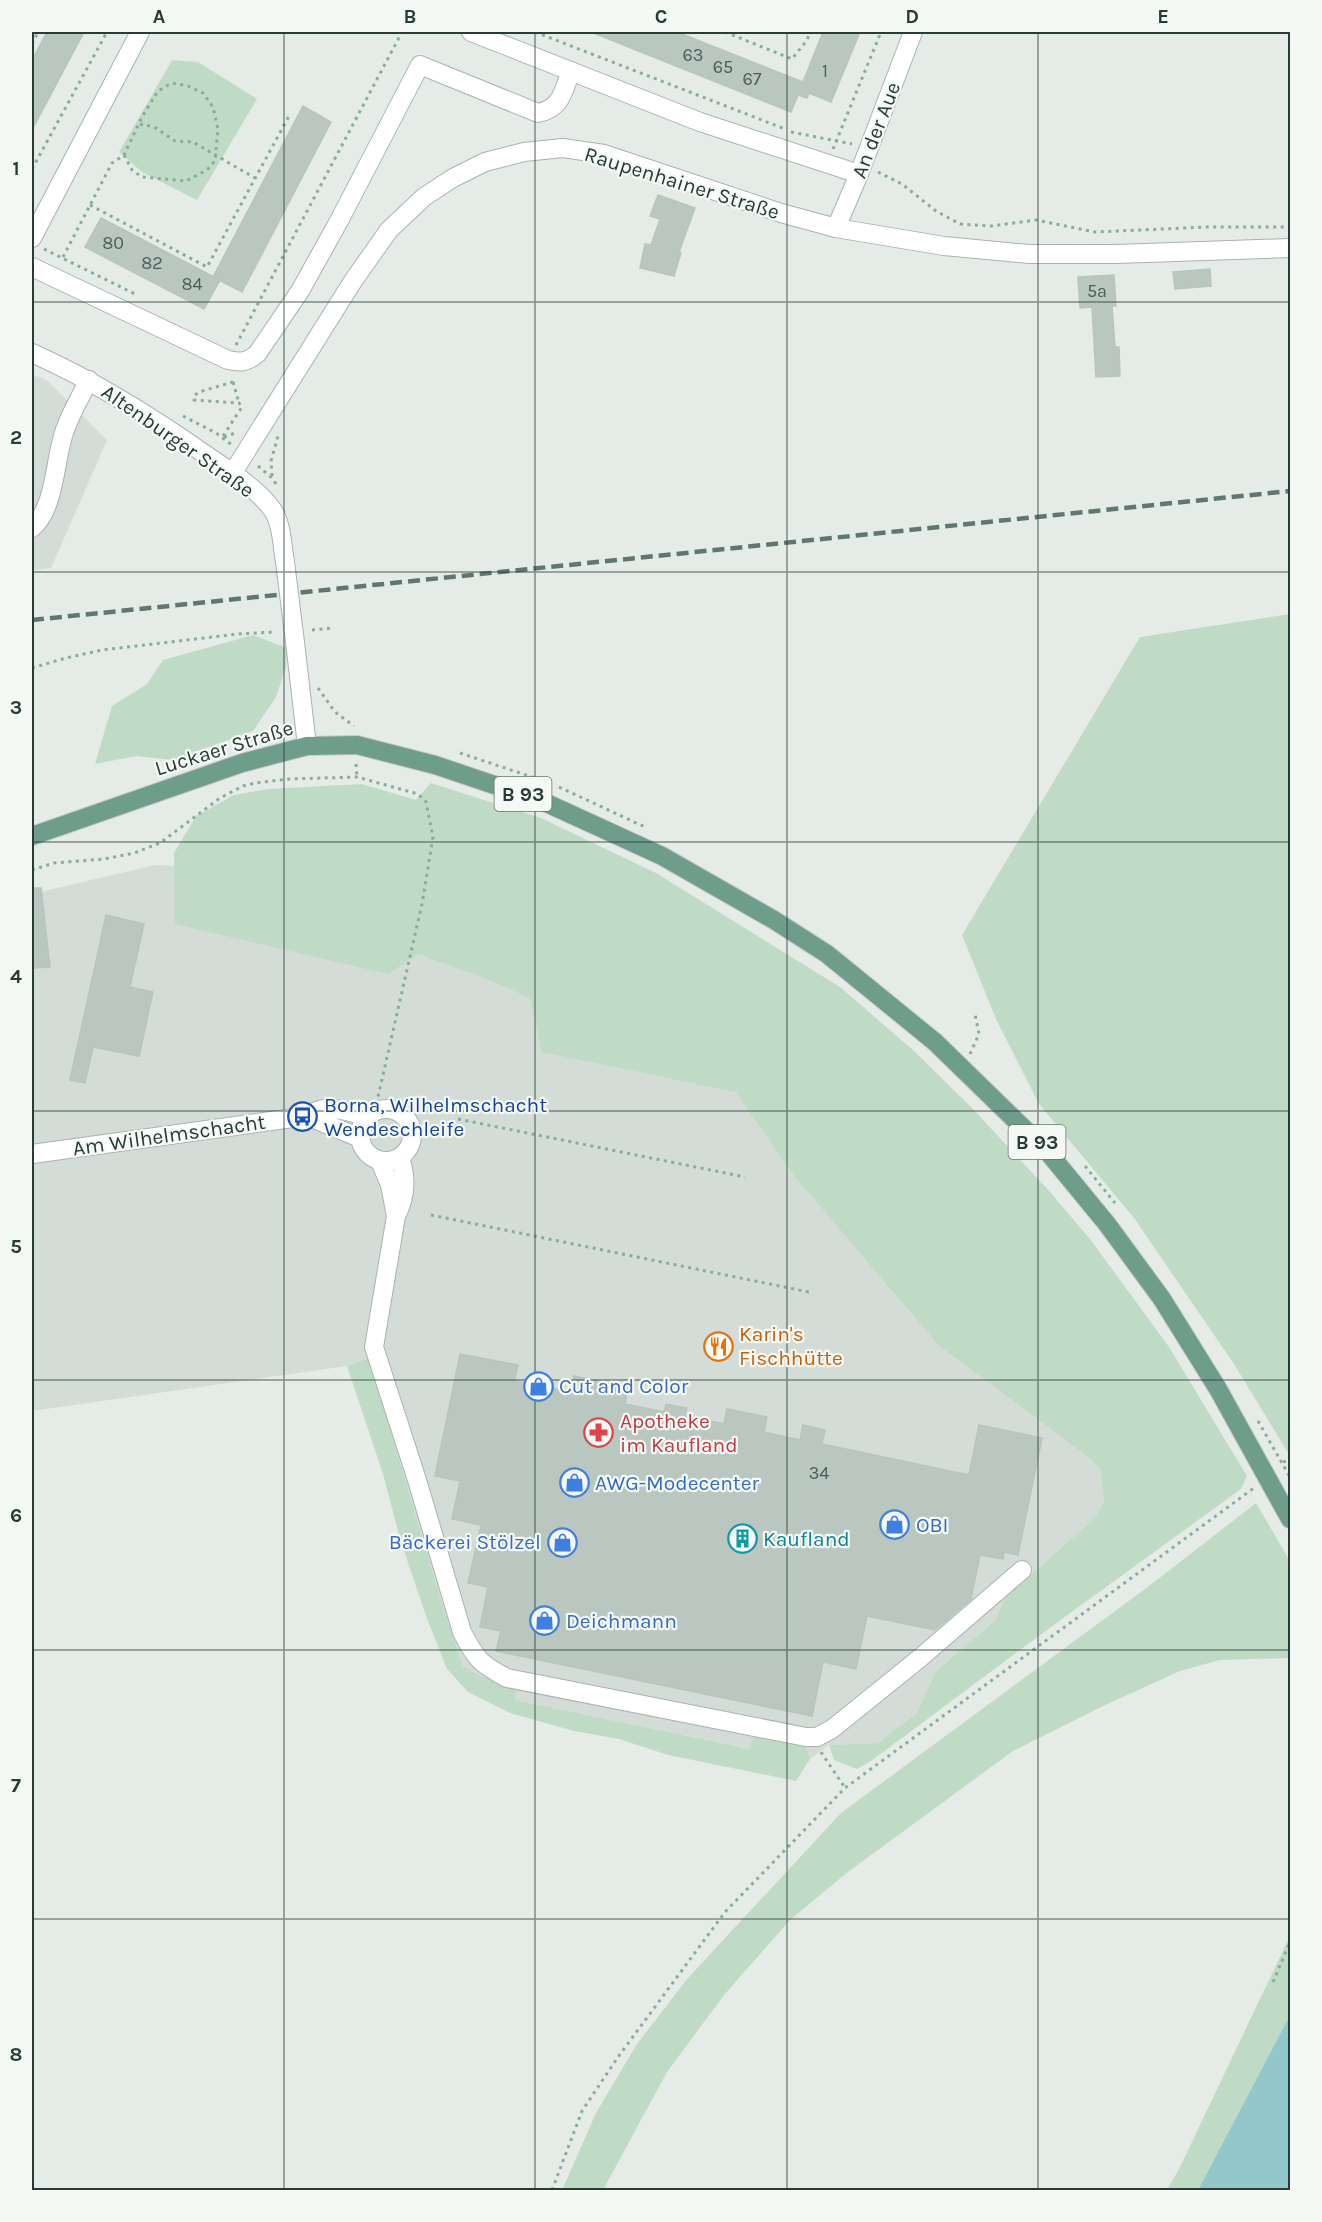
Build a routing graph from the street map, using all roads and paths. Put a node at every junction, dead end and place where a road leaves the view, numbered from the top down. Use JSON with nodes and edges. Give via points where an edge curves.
{"nodes":[{"id":1,"x":38,"y":32,"type":"edge"},
{"id":2,"x":108,"y":32,"type":"edge"},
{"id":3,"x":140,"y":32,"type":"edge"},
{"id":4,"x":402,"y":32,"type":"edge"},
{"id":5,"x":471,"y":32,"type":"edge"},
{"id":6,"x":535,"y":32,"type":"edge"},
{"id":7,"x":724,"y":32,"type":"edge"},
{"id":8,"x":810,"y":32,"type":"edge"},
{"id":9,"x":881,"y":32,"type":"edge"},
{"id":10,"x":913,"y":32,"type":"edge"},
{"id":11,"x":32,"y":44,"type":"edge"},
{"id":12,"x":571,"y":71,"type":"junction"},
{"id":13,"x":289,"y":116,"type":"dead end"},
{"id":14,"x":140,"y":125,"type":"junction"},
{"id":15,"x":836,"y":141,"type":"junction"},
{"id":16,"x":870,"y":148,"type":"junction"},
{"id":17,"x":124,"y":155,"type":"junction"},
{"id":18,"x":216,"y":155,"type":"junction"},
{"id":19,"x":828,"y":162,"type":"junction"},
{"id":20,"x":32,"y":169,"type":"edge"},
{"id":21,"x":861,"y":170,"type":"junction"},
{"id":22,"x":255,"y":178,"type":"junction"},
{"id":23,"x":90,"y":205,"type":"junction"},
{"id":24,"x":1290,"y":227,"type":"edge"},
{"id":25,"x":836,"y":228,"type":"junction"},
{"id":26,"x":32,"y":238,"type":"edge"},
{"id":27,"x":1290,"y":248,"type":"edge"},
{"id":28,"x":63,"y":257,"type":"dead end"},
{"id":29,"x":32,"y":267,"type":"edge"},
{"id":30,"x":32,"y":353,"type":"edge"},
{"id":31,"x":231,"y":361,"type":"junction"},
{"id":32,"x":89,"y":380,"type":"junction"},
{"id":33,"x":233,"y":382,"type":"junction"},
{"id":34,"x":239,"y":403,"type":"junction"},
{"id":35,"x":222,"y":437,"type":"dead end"},
{"id":36,"x":232,"y":474,"type":"junction"},
{"id":37,"x":32,"y":528,"type":"edge"},
{"id":38,"x":333,"y":628,"type":"dead end"},
{"id":39,"x":311,"y":630,"type":"dead end"},
{"id":40,"x":279,"y":632,"type":"dead end"},
{"id":41,"x":32,"y":668,"type":"edge"},
{"id":42,"x":316,"y":686,"type":"dead end"},
{"id":43,"x":357,"y":728,"type":"dead end"},
{"id":44,"x":307,"y":746,"type":"junction"},
{"id":45,"x":459,"y":753,"type":"dead end"},
{"id":46,"x":652,"y":830,"type":"dead end"},
{"id":47,"x":32,"y":836,"type":"edge"},
{"id":48,"x":32,"y":870,"type":"edge"},
{"id":49,"x":975,"y":1014,"type":"dead end"},
{"id":50,"x":965,"y":1045,"type":"dead end"},
{"id":51,"x":966,"y":1058,"type":"junction"},
{"id":52,"x":372,"y":1114,"type":"junction"},
{"id":53,"x":307,"y":1116,"type":"junction"},
{"id":54,"x":458,"y":1119,"type":"dead end"},
{"id":55,"x":360,"y":1138,"type":"junction"},
{"id":56,"x":32,"y":1154,"type":"edge"},
{"id":57,"x":400,"y":1158,"type":"junction"},
{"id":58,"x":380,"y":1161,"type":"junction"},
{"id":59,"x":1083,"y":1165,"type":"dead end"},
{"id":60,"x":745,"y":1177,"type":"dead end"},
{"id":61,"x":1119,"y":1209,"type":"dead end"},
{"id":62,"x":431,"y":1215,"type":"dead end"},
{"id":63,"x":396,"y":1216,"type":"junction"},
{"id":64,"x":809,"y":1292,"type":"dead end"},
{"id":65,"x":1254,"y":1414,"type":"dead end"},
{"id":66,"x":1290,"y":1460,"type":"edge"},
{"id":67,"x":1283,"y":1462,"type":"junction"},
{"id":68,"x":1285,"y":1467,"type":"junction"},
{"id":69,"x":1290,"y":1477,"type":"edge"},
{"id":70,"x":1268,"y":1478,"type":"junction"},
{"id":71,"x":1290,"y":1519,"type":"edge"},
{"id":72,"x":1022,"y":1570,"type":"dead end"},
{"id":73,"x":817,"y":1737,"type":"junction"},
{"id":74,"x":845,"y":1788,"type":"junction"},
{"id":75,"x":1290,"y":1942,"type":"edge"},
{"id":76,"x":1272,"y":1982,"type":"dead end"},
{"id":77,"x":552,"y":2190,"type":"edge"}],
"edges":[{"from":1,"to":11,"type":"path"},
{"from":2,"to":20,"type":"path"},
{"from":3,"to":26,"type":"street"},
{"from":4,"to":31,"type":"path"},
{"from":5,"to":12,"type":"street"},
{"from":6,"to":15,"type":"path","via":[[790,132]]},
{"from":7,"to":8,"type":"path","via":[[792,59]]},
{"from":9,"to":15,"type":"path"},
{"from":10,"to":16,"type":"street","name":"An der Aue"},
{"from":12,"to":19,"type":"street","via":[[700,122]]},
{"from":12,"to":31,"type":"street","via":[[558,104],[538,114],[420,65],[300,291],[257,354],[250,360]]},
{"from":13,"to":22,"type":"path"},
{"from":14,"to":17,"type":"path"},
{"from":14,"to":18,"type":"path","via":[[156,128],[175,141],[193,142]]},
{"from":14,"to":18,"type":"path","via":[[158,91],[172,84],[188,86],[202,93],[213,107],[218,129]]},
{"from":15,"to":16,"type":"path"},
{"from":15,"to":19,"type":"path"},
{"from":16,"to":21,"type":"street","name":"An der Aue"},
{"from":17,"to":18,"type":"path","via":[[132,170],[142,177],[186,181],[207,170]]},
{"from":17,"to":23,"type":"path","via":[[112,163]]},
{"from":18,"to":22,"type":"path"},
{"from":19,"to":21,"type":"street"},
{"from":21,"to":24,"type":"path","via":[[902,184],[960,224],[991,226],[1036,220],[1095,232]]},
{"from":21,"to":25,"type":"street","name":"An der Aue"},
{"from":22,"to":23,"type":"path","via":[[207,267]]},
{"from":23,"to":28,"type":"path"},
{"from":25,"to":27,"type":"street","name":"Raupenhainer Straße","via":[[944,246],[1029,254]]},
{"from":25,"to":36,"type":"street","name":"Raupenhainer Straße","via":[[712,192],[604,154],[563,148],[485,162],[424,197],[389,230]]},
{"from":29,"to":31,"type":"street"},
{"from":30,"to":32,"type":"street","name":"Altenburger Straße"},
{"from":31,"to":33,"type":"path"},
{"from":32,"to":36,"type":"street","name":"Altenburger Straße","via":[[154,419]]},
{"from":32,"to":37,"type":"street","via":[[65,429],[48,498],[40,520]]},
{"from":33,"to":34,"type":"path"},
{"from":33,"to":34,"type":"path","via":[[199,392],[194,400]]},
{"from":34,"to":35,"type":"path","via":[[242,410]]},
{"from":36,"to":44,"type":"street","name":"Altenburger Straße","bridge":true,"via":[[273,511],[280,530]]},
{"from":38,"to":39,"type":"path"},
{"from":40,"to":41,"type":"path","via":[[102,650]]},
{"from":42,"to":43,"type":"path","via":[[335,712]]},
{"from":44,"to":47,"type":"main road","name":"Luckaer Straße","number":"B 93","via":[[242,763]]},
{"from":44,"to":51,"type":"main road","name":"Luckaer Straße","number":"B 93","via":[[357,745],[435,765],[579,816],[662,856],[827,954],[935,1042]]},
{"from":45,"to":46,"type":"path","via":[[546,782]]},
{"from":48,"to":52,"type":"path","via":[[54,863],[124,855],[160,843],[220,798],[255,783],[357,777],[418,794],[426,802],[433,837],[422,904]]},
{"from":49,"to":51,"type":"path","via":[[979,1034]]},
{"from":50,"to":51,"type":"path"},
{"from":51,"to":70,"type":"main road","number":"B 93","via":[[1107,1224],[1162,1299]]},
{"from":52,"to":53,"type":"street","name":"Am Wilhelmschacht","via":[[326,1108]]},
{"from":52,"to":55,"type":"street","via":[[362,1126]]},
{"from":52,"to":57,"type":"street","name":"Am Wilhelmschacht","via":[[394,1110],[411,1125],[410,1148]]},
{"from":53,"to":55,"type":"street"},
{"from":53,"to":56,"type":"street","name":"Am Wilhelmschacht"},
{"from":54,"to":60,"type":"path"},
{"from":55,"to":58,"type":"street","via":[[365,1150]]},
{"from":57,"to":58,"type":"street"},
{"from":57,"to":63,"type":"street","via":[[405,1183],[403,1203]]},
{"from":58,"to":63,"type":"street"},
{"from":59,"to":61,"type":"path"},
{"from":62,"to":64,"type":"path"},
{"from":63,"to":73,"type":"street","via":[[374,1347],[462,1632],[474,1655],[484,1666],[507,1678]]},
{"from":65,"to":67,"type":"path"},
{"from":66,"to":67,"type":"path"},
{"from":67,"to":68,"type":"path"},
{"from":68,"to":69,"type":"path"},
{"from":68,"to":70,"type":"path"},
{"from":70,"to":71,"type":"main road","number":"B 93"},
{"from":70,"to":74,"type":"path"},
{"from":72,"to":73,"type":"street","via":[[841,1722]]},
{"from":73,"to":74,"type":"path","via":[[818,1748]]},
{"from":74,"to":77,"type":"path","via":[[725,1912],[618,2057],[582,2111]]},
{"from":75,"to":76,"type":"path"}]}
